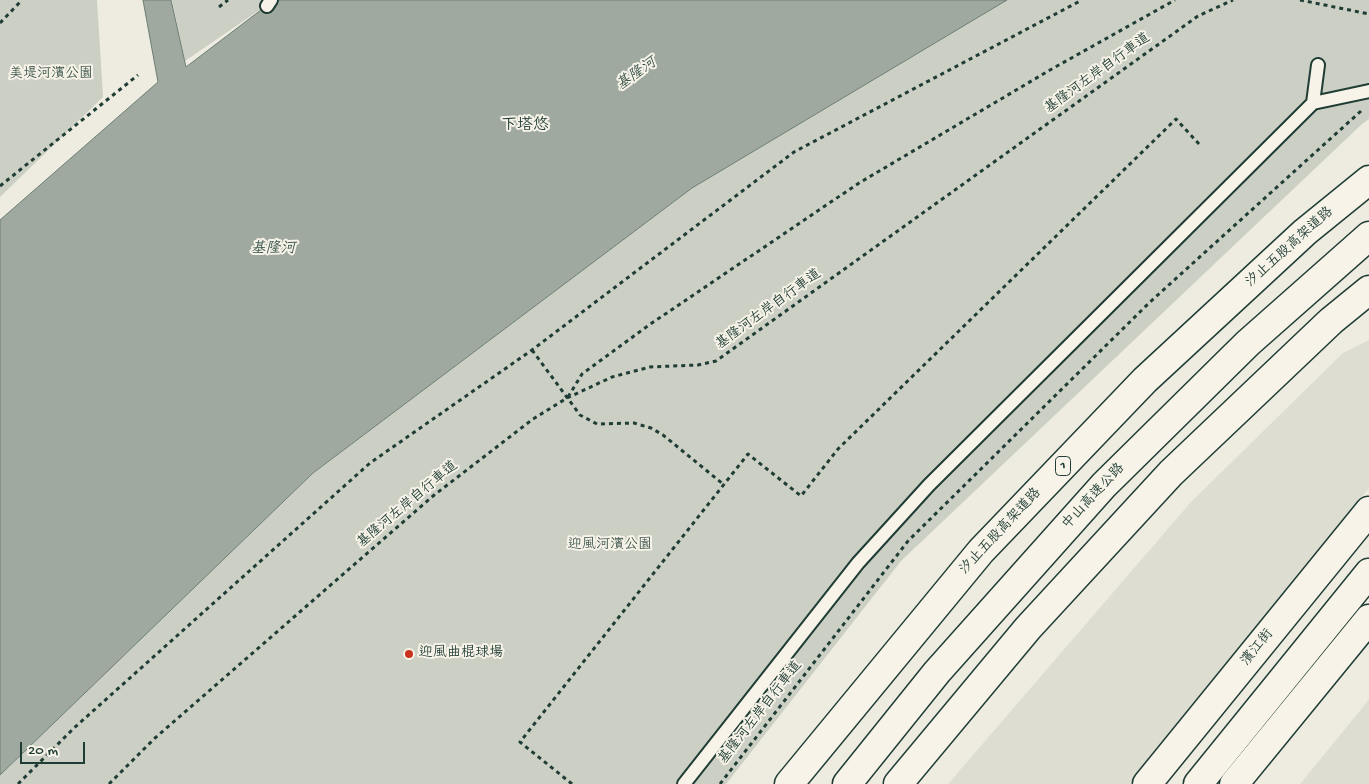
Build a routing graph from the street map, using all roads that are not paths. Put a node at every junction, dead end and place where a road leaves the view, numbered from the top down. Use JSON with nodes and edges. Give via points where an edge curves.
{"nodes":[{"id":1,"x":1318,"y":65,"type":"dead end"},
{"id":2,"x":1369,"y":91,"type":"edge"},
{"id":3,"x":1313,"y":102,"type":"junction"},
{"id":4,"x":1369,"y":180,"type":"edge"},
{"id":5,"x":1369,"y":236,"type":"edge"},
{"id":6,"x":1369,"y":290,"type":"edge"},
{"id":7,"x":1369,"y":511,"type":"edge"},
{"id":8,"x":1369,"y":573,"type":"edge"},
{"id":9,"x":1369,"y":619,"type":"edge"},
{"id":10,"x":684,"y":784,"type":"edge"},
{"id":11,"x":789,"y":784,"type":"edge"},
{"id":12,"x":847,"y":784,"type":"edge"},
{"id":13,"x":898,"y":784,"type":"edge"},
{"id":14,"x":1147,"y":784,"type":"edge"},
{"id":15,"x":1198,"y":784,"type":"edge"},
{"id":16,"x":1234,"y":784,"type":"edge"}],
"edges":[{"from":1,"to":3,"type":"lane"},
{"from":2,"to":3,"type":"lane"},
{"from":3,"to":10,"type":"lane","via":[[929,485],[858,562]]},
{"from":4,"to":11,"type":"main road","name":"汐止五股高架道路","number":"1","via":[[1305,232],[1138,387],[981,552]]},
{"from":5,"to":12,"type":"main road","name":"中山高速公路","via":[[1248,343],[1104,485],[937,672]]},
{"from":6,"to":13,"type":"main road","via":[[1171,473],[1028,628]]},
{"from":7,"to":14,"type":"main road","name":"濱江街"},
{"from":8,"to":15,"type":"main road"},
{"from":9,"to":16,"type":"main road"}]}
